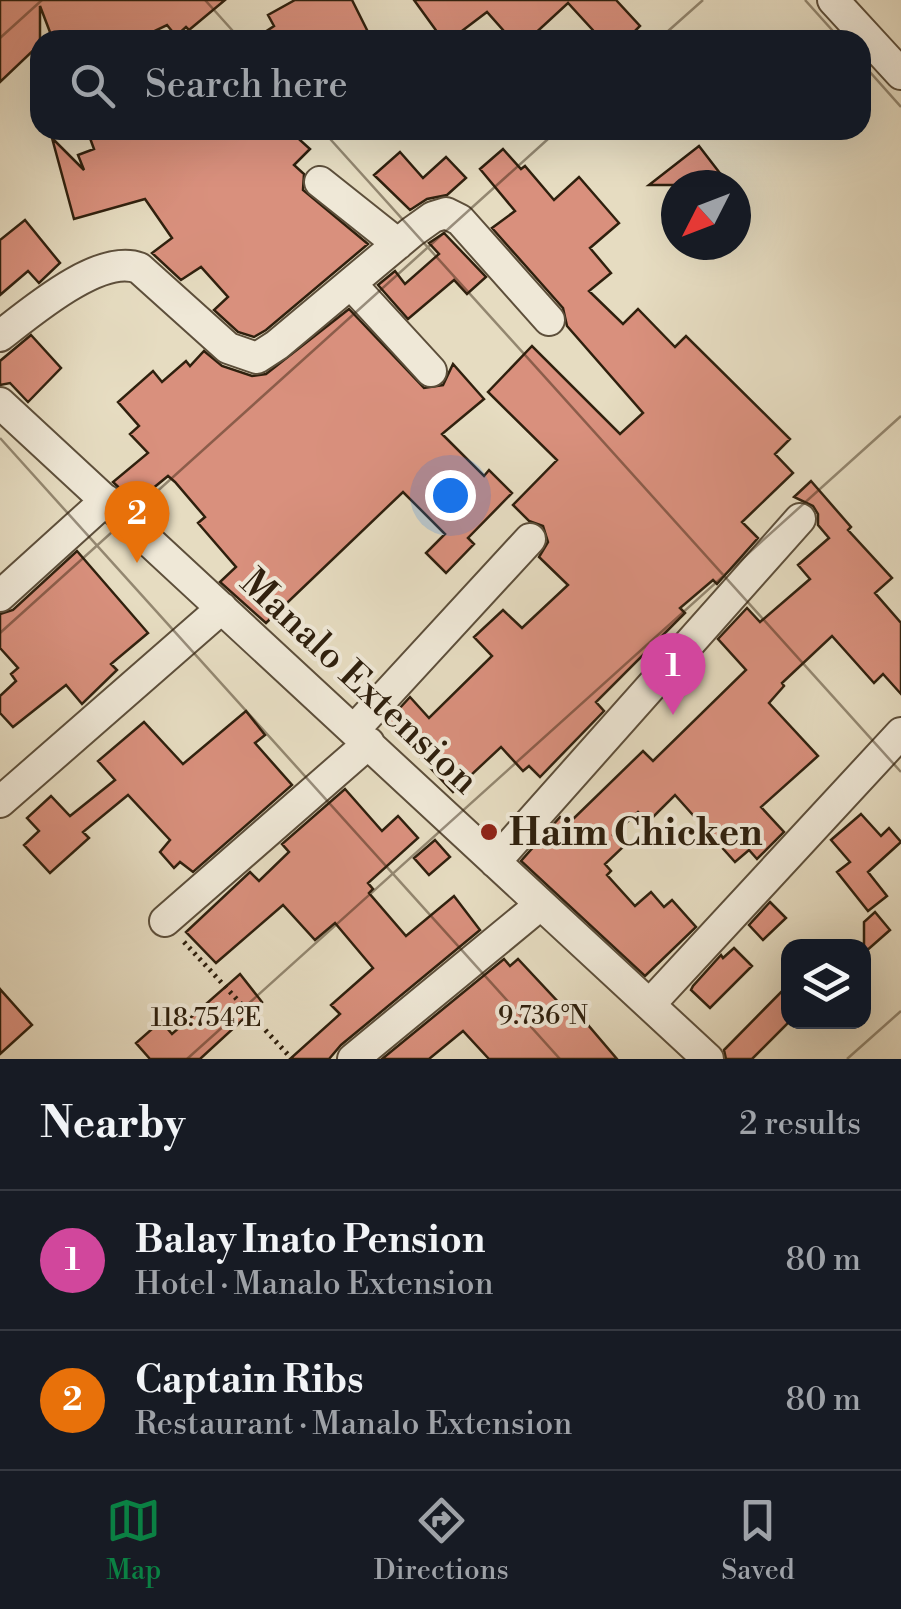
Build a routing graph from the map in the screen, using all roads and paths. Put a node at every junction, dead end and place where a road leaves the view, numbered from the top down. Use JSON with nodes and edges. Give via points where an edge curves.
{"nodes":[{"id":1,"x":834,"y":0,"type":"edge"},
{"id":2,"x":861,"y":30,"type":"edge"},
{"id":3,"x":871,"y":41,"type":"edge"},
{"id":4,"x":901,"y":74,"type":"edge"},
{"id":5,"x":320,"y":182,"type":"dead end"},
{"id":6,"x":398,"y":244,"type":"junction"},
{"id":7,"x":352,"y":285,"type":"junction"},
{"id":8,"x":549,"y":320,"type":"dead end"},
{"id":9,"x":0,"y":336,"type":"edge"},
{"id":10,"x":431,"y":371,"type":"dead end"},
{"id":11,"x":0,"y":403,"type":"edge"},
{"id":12,"x":106,"y":500,"type":"junction"},
{"id":13,"x":800,"y":519,"type":"dead end"},
{"id":14,"x":530,"y":539,"type":"dead end"},
{"id":15,"x":0,"y":596,"type":"edge"},
{"id":16,"x":222,"y":608,"type":"junction"},
{"id":17,"x":901,"y":733,"type":"edge"},
{"id":18,"x":361,"y":736,"type":"junction"},
{"id":19,"x":0,"y":802,"type":"edge"},
{"id":20,"x":494,"y":862,"type":"junction"},
{"id":21,"x":540,"y":905,"type":"junction"},
{"id":22,"x":165,"y":922,"type":"joint"},
{"id":23,"x":651,"y":1003,"type":"junction"},
{"id":24,"x":292,"y":1059,"type":"edge"},
{"id":25,"x":352,"y":1059,"type":"edge"},
{"id":26,"x":708,"y":1059,"type":"edge"}],
"edges":[{"from":1,"to":2,"type":"street"},
{"from":3,"to":4,"type":"street"},
{"from":5,"to":6,"type":"street"},
{"from":6,"to":7,"type":"street"},
{"from":6,"to":8,"type":"street","via":[[433,217],[452,214]]},
{"from":7,"to":9,"type":"street","via":[[256,358],[228,348],[127,264],[104,267]]},
{"from":7,"to":10,"type":"street"},
{"from":11,"to":12,"type":"street","name":"Manalo Extension"},
{"from":12,"to":15,"type":"street"},
{"from":12,"to":16,"type":"street","name":"Manalo Extension"},
{"from":13,"to":20,"type":"street"},
{"from":14,"to":18,"type":"street"},
{"from":16,"to":18,"type":"street","name":"Manalo Extension"},
{"from":16,"to":19,"type":"street"},
{"from":17,"to":23,"type":"street"},
{"from":18,"to":20,"type":"street","name":"Manalo Extension"},
{"from":18,"to":22,"type":"street"},
{"from":20,"to":21,"type":"street","name":"Manalo Extension"},
{"from":21,"to":23,"type":"street","name":"Manalo Extension"},
{"from":21,"to":25,"type":"street"},
{"from":22,"to":24,"type":"path"},
{"from":23,"to":26,"type":"street","name":"Manalo Extension"}]}
